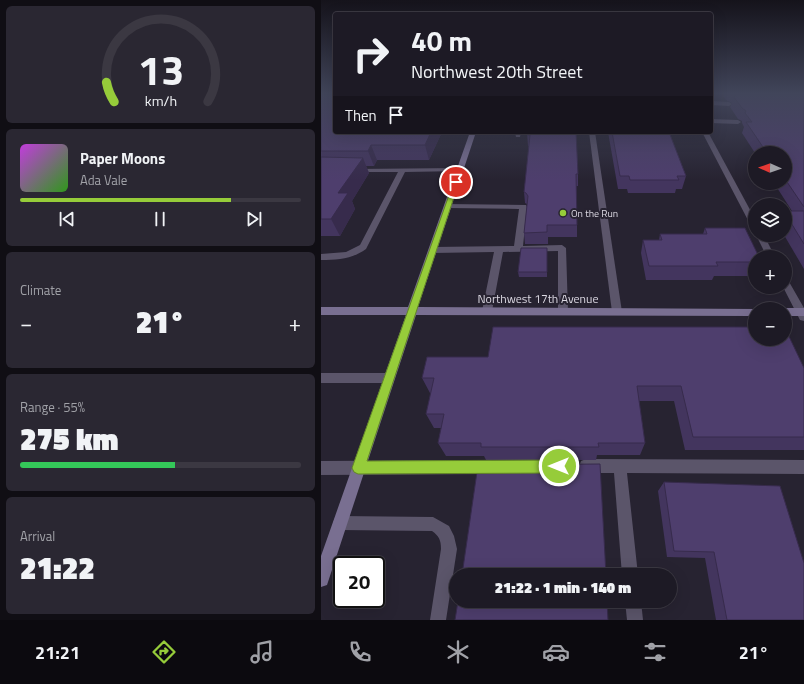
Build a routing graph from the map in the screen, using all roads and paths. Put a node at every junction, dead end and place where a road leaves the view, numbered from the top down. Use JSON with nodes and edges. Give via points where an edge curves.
{"nodes":[{"id":1,"x":472,"y":134,"type":"edge"},
{"id":2,"x":592,"y":134,"type":"edge"},
{"id":3,"x":706,"y":134,"type":"edge"},
{"id":4,"x":351,"y":170,"type":"edge"},
{"id":5,"x":403,"y":170,"type":"junction"},
{"id":6,"x":460,"y":170,"type":"junction"},
{"id":7,"x":448,"y":206,"type":"junction"},
{"id":8,"x":748,"y":213,"type":"edge"},
{"id":9,"x":499,"y":249,"type":"junction"},
{"id":10,"x":518,"y":249,"type":"junction"},
{"id":11,"x":433,"y":250,"type":"junction"},
{"id":12,"x":321,"y":257,"type":"edge"},
{"id":13,"x":792,"y":294,"type":"edge"},
{"id":14,"x":411,"y":311,"type":"junction"},
{"id":15,"x":487,"y":311,"type":"junction"},
{"id":16,"x":563,"y":312,"type":"junction"},
{"id":17,"x":617,"y":312,"type":"junction"},
{"id":18,"x":748,"y":312,"type":"edge"},
{"id":19,"x":792,"y":312,"type":"edge"},
{"id":20,"x":322,"y":313,"type":"edge"},
{"id":21,"x":803,"y":313,"type":"edge"},
{"id":22,"x":321,"y":378,"type":"edge"},
{"id":23,"x":388,"y":378,"type":"junction"},
{"id":24,"x":573,"y":466,"type":"edge"},
{"id":25,"x":620,"y":466,"type":"junction"},
{"id":26,"x":501,"y":467,"type":"edge"},
{"id":27,"x":804,"y":467,"type":"edge"},
{"id":28,"x":321,"y":468,"type":"edge"},
{"id":29,"x":358,"y":468,"type":"junction"},
{"id":30,"x":340,"y":523,"type":"junction"},
{"id":31,"x":629,"y":568,"type":"edge"},
{"id":32,"x":321,"y":579,"type":"edge"},
{"id":33,"x":634,"y":608,"type":"edge"},
{"id":34,"x":437,"y":620,"type":"edge"},
{"id":35,"x":635,"y":620,"type":"edge"}],
"edges":[{"from":1,"to":6,"type":"main road"},
{"from":2,"to":17,"type":"street"},
{"from":3,"to":8,"type":"street"},
{"from":4,"to":5,"type":"street"},
{"from":5,"to":6,"type":"street"},
{"from":5,"to":12,"type":"street","via":[[363,247],[347,256]]},
{"from":6,"to":7,"type":"main road"},
{"from":7,"to":10,"type":"street","via":[[523,207]]},
{"from":7,"to":11,"type":"main road"},
{"from":9,"to":10,"type":"street"},
{"from":9,"to":11,"type":"street"},
{"from":9,"to":15,"type":"street"},
{"from":10,"to":16,"type":"street","via":[[562,248]]},
{"from":11,"to":14,"type":"main road"},
{"from":13,"to":21,"type":"street"},
{"from":14,"to":15,"type":"main road","name":"Northwest 17th Avenue"},
{"from":14,"to":20,"type":"main road","name":"Northwest 17th Avenue"},
{"from":14,"to":23,"type":"main road"},
{"from":15,"to":16,"type":"main road","name":"Northwest 17th Avenue"},
{"from":16,"to":17,"type":"main road","name":"Northwest 17th Avenue"},
{"from":17,"to":18,"type":"main road","name":"Northwest 17th Avenue"},
{"from":19,"to":21,"type":"main road"},
{"from":22,"to":23,"type":"street"},
{"from":23,"to":29,"type":"main road"},
{"from":24,"to":25,"type":"street"},
{"from":25,"to":27,"type":"street"},
{"from":25,"to":31,"type":"street"},
{"from":26,"to":29,"type":"street"},
{"from":28,"to":29,"type":"street"},
{"from":29,"to":30,"type":"main road"},
{"from":30,"to":32,"type":"main road"},
{"from":30,"to":34,"type":"street","via":[[433,524],[442,529],[448,537],[449,549]]},
{"from":33,"to":35,"type":"street"}]}
